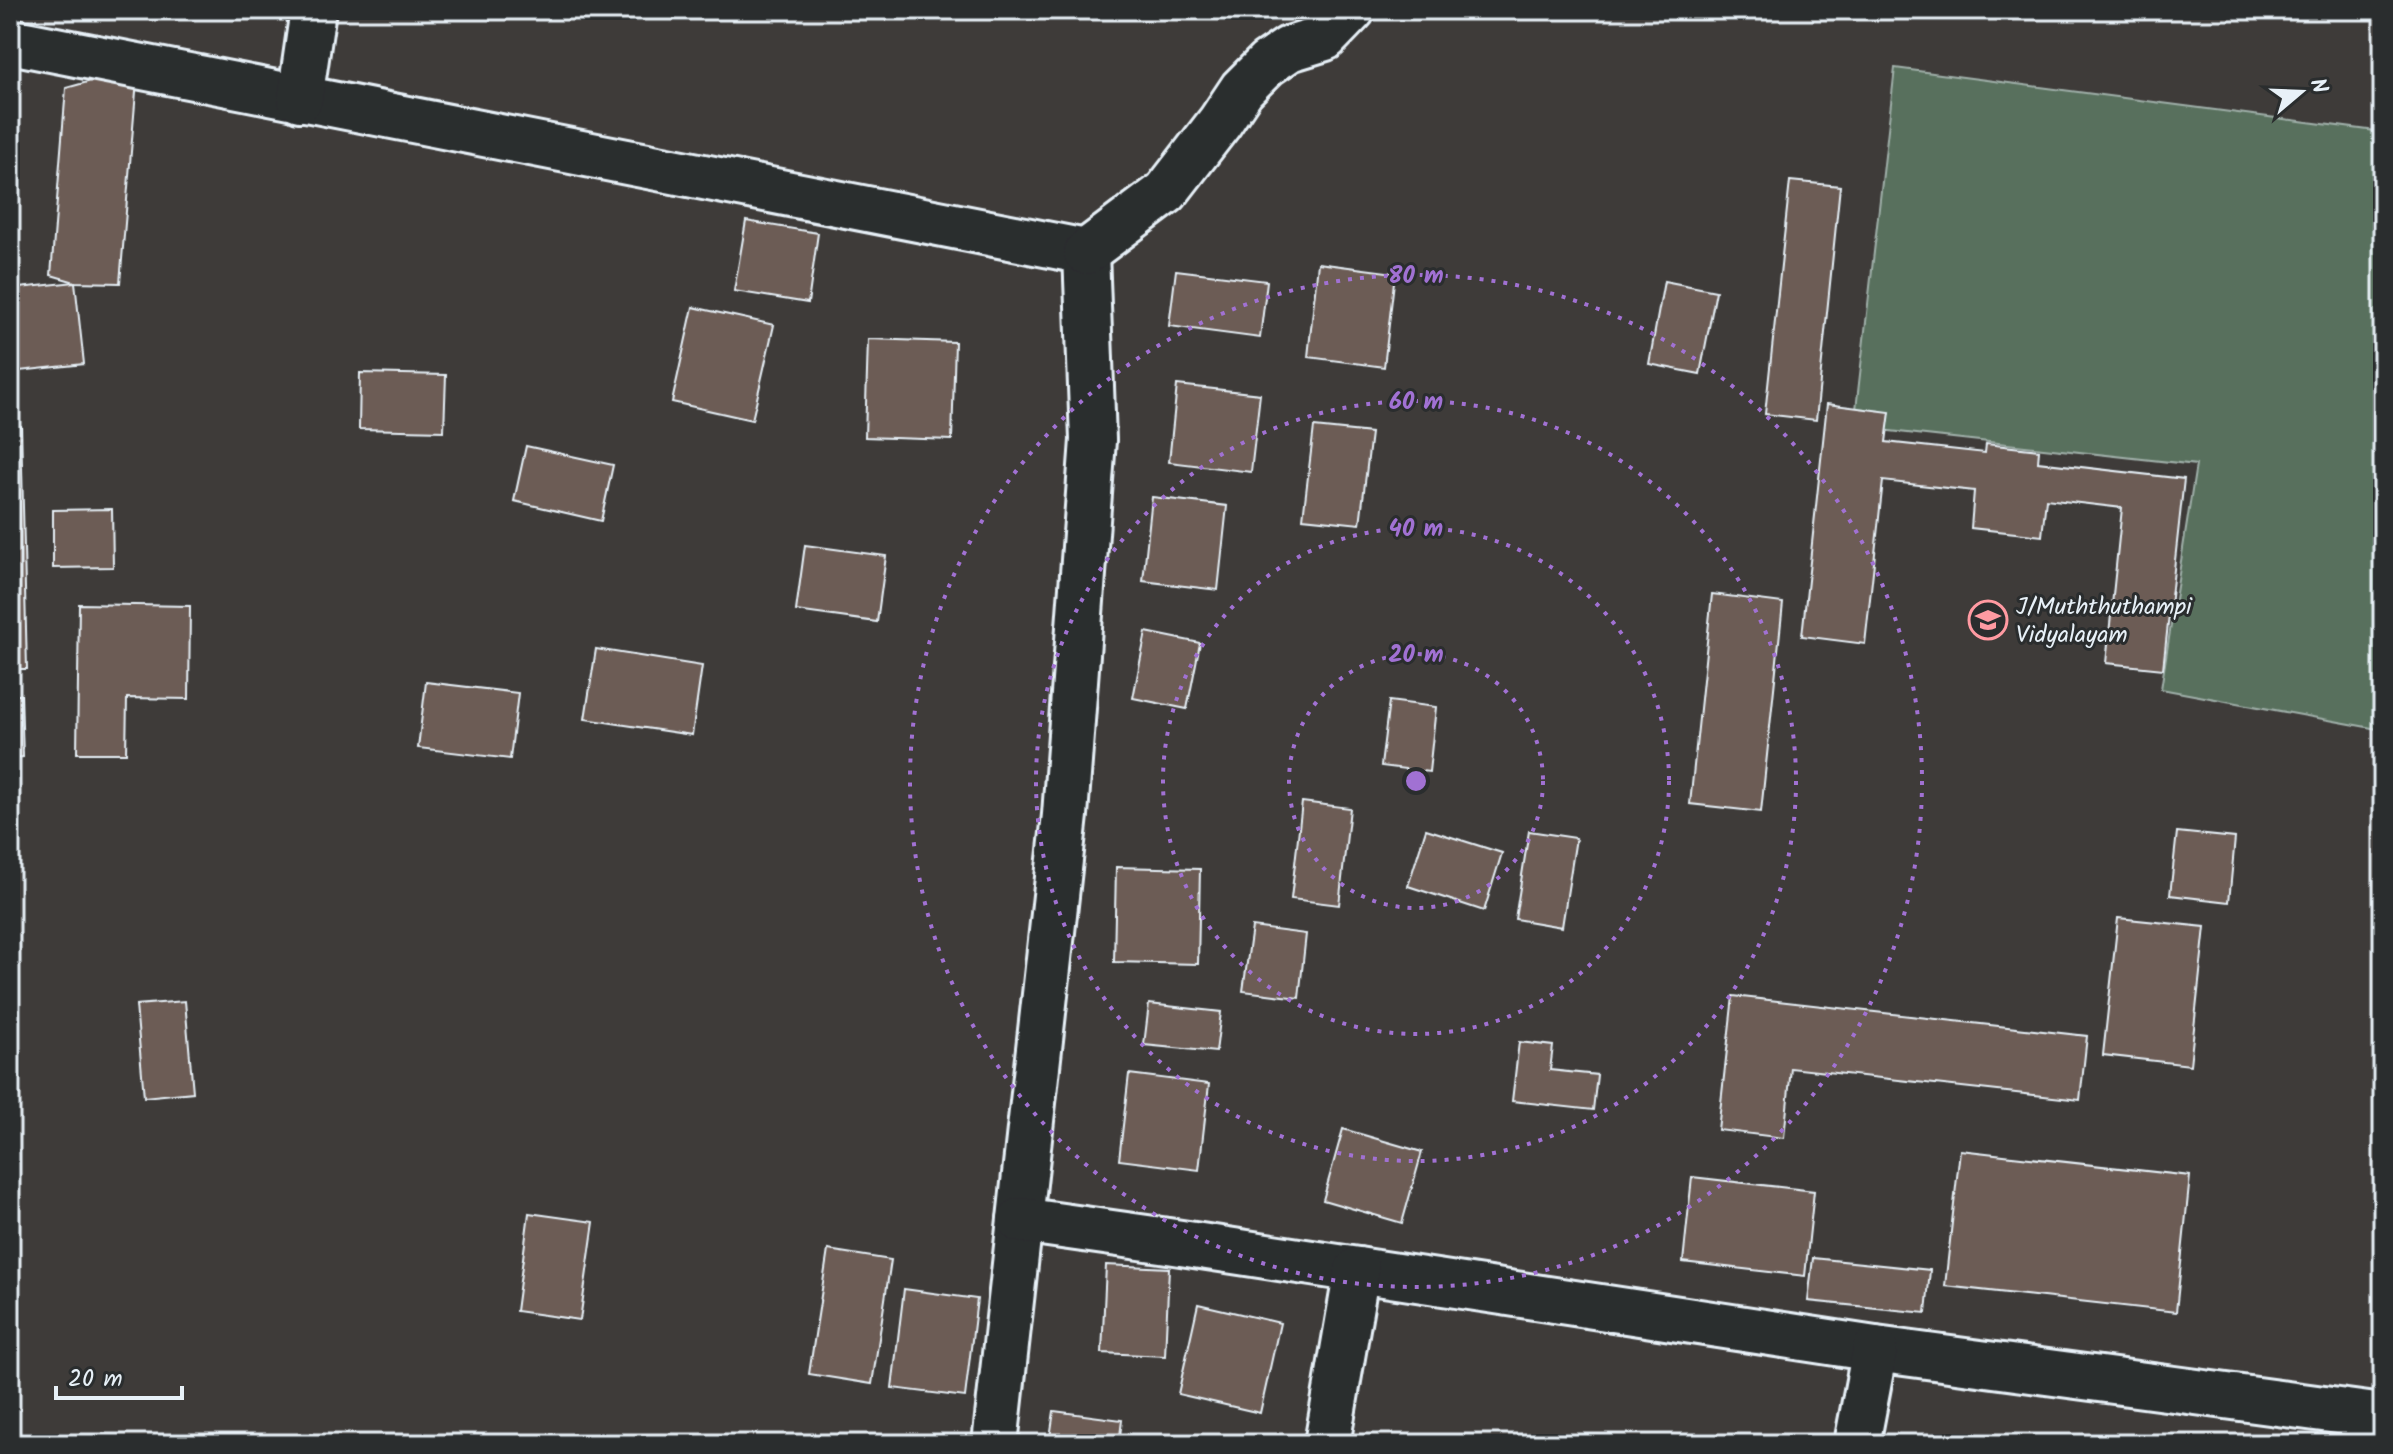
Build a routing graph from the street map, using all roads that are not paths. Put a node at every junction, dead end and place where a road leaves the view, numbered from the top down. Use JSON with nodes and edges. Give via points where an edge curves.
{"nodes":[{"id":1,"x":313,"y":10,"type":"edge"},
{"id":2,"x":1352,"y":10,"type":"edge"},
{"id":3,"x":10,"y":41,"type":"edge"},
{"id":4,"x":300,"y":99,"type":"junction"},
{"id":5,"x":1086,"y":252,"type":"junction"},
{"id":6,"x":1020,"y":1220,"type":"junction"},
{"id":7,"x":1357,"y":1270,"type":"junction"},
{"id":8,"x":1875,"y":1349,"type":"junction"},
{"id":9,"x":2383,"y":1417,"type":"edge"},
{"id":10,"x":995,"y":1444,"type":"edge"},
{"id":11,"x":1327,"y":1444,"type":"edge"},
{"id":12,"x":1857,"y":1444,"type":"edge"}],
"edges":[{"from":1,"to":4,"type":"street"},
{"from":2,"to":5,"type":"street","via":[[1325,38],[1289,49],[1267,64],[1242,89],[1166,192]]},
{"from":3,"to":4,"type":"street"},
{"from":4,"to":5,"type":"street"},
{"from":5,"to":6,"type":"street","via":[[1093,440],[1065,815]]},
{"from":6,"to":7,"type":"street"},
{"from":6,"to":10,"type":"street"},
{"from":7,"to":8,"type":"street"},
{"from":7,"to":11,"type":"street"},
{"from":8,"to":9,"type":"street"},
{"from":8,"to":12,"type":"street"}]}
